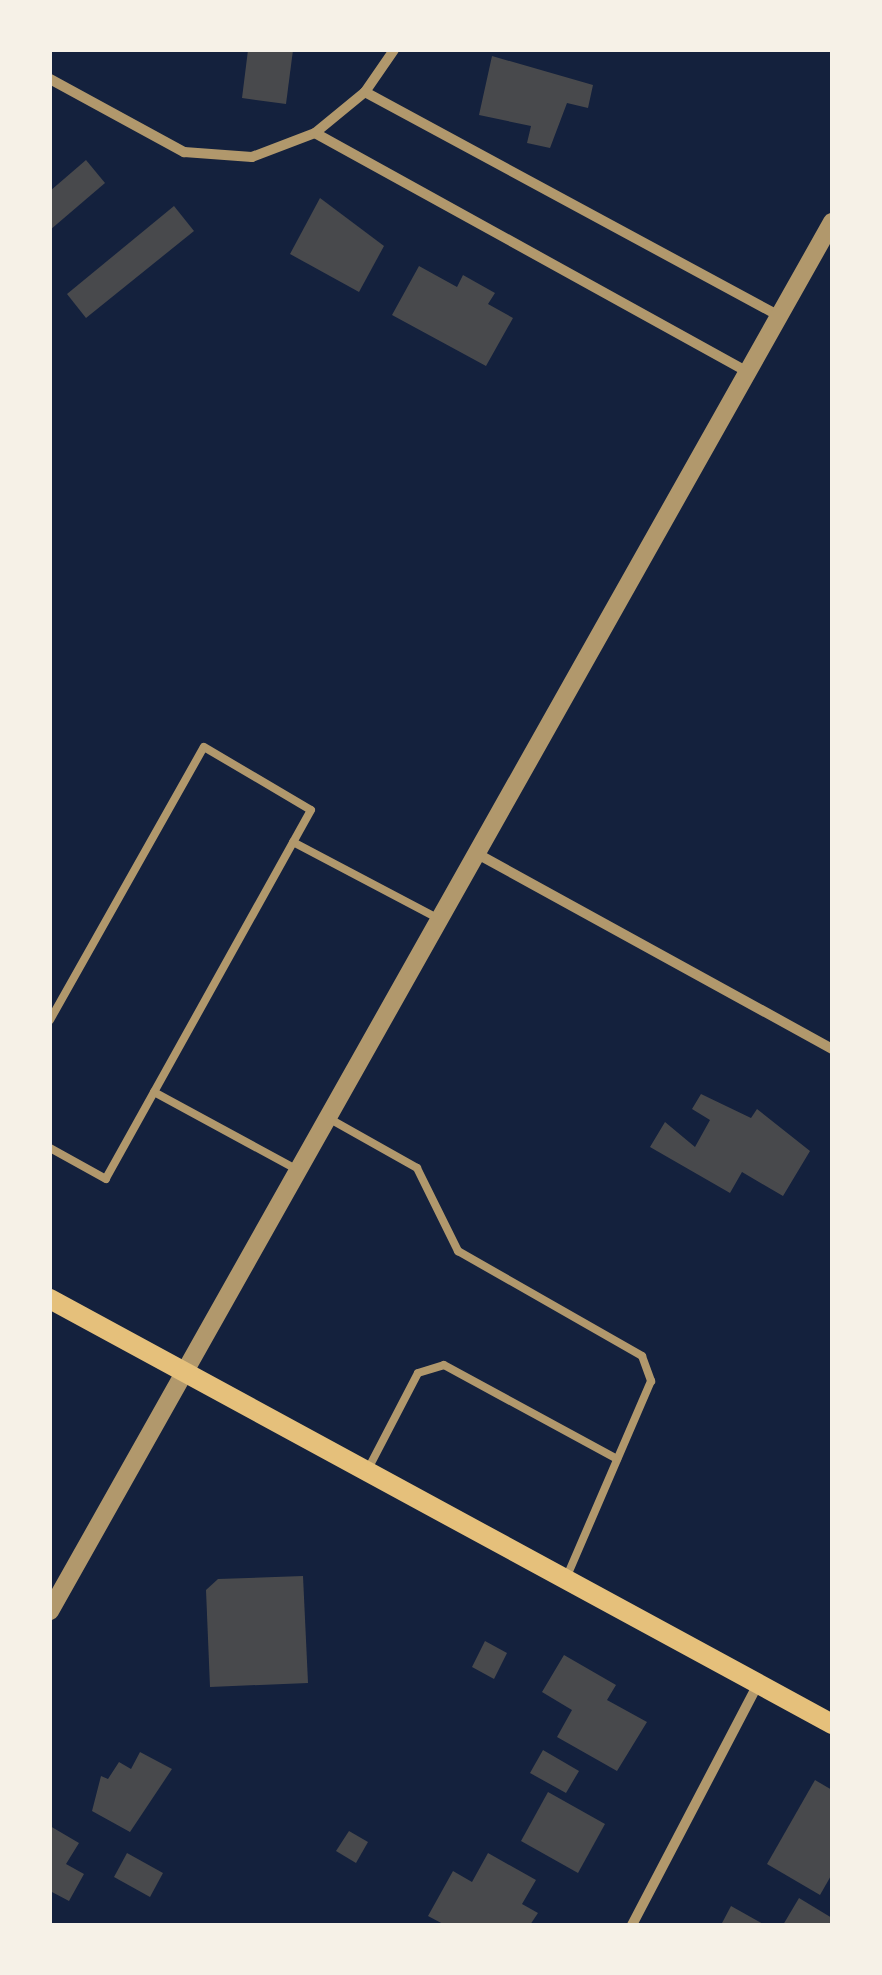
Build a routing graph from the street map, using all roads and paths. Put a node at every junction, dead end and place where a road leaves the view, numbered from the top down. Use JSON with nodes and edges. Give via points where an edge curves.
{"nodes":[{"id":1,"x":394,"y":50,"type":"edge"},
{"id":2,"x":50,"y":79,"type":"edge"},
{"id":3,"x":365,"y":92,"type":"junction"},
{"id":4,"x":315,"y":133,"type":"junction"},
{"id":5,"x":832,"y":222,"type":"edge"},
{"id":6,"x":827,"y":245,"type":"edge"},
{"id":7,"x":779,"y":316,"type":"junction"},
{"id":8,"x":748,"y":371,"type":"junction"},
{"id":9,"x":293,"y":842,"type":"junction"},
{"id":10,"x":474,"y":852,"type":"junction"},
{"id":11,"x":437,"y":918,"type":"junction"},
{"id":12,"x":50,"y":1020,"type":"edge"},
{"id":13,"x":832,"y":1049,"type":"edge"},
{"id":14,"x":154,"y":1092,"type":"junction"},
{"id":15,"x":326,"y":1116,"type":"junction"},
{"id":16,"x":50,"y":1148,"type":"edge"},
{"id":17,"x":296,"y":1169,"type":"junction"},
{"id":18,"x":50,"y":1299,"type":"edge"},
{"id":19,"x":183,"y":1371,"type":"junction"},
{"id":20,"x":617,"y":1460,"type":"junction"},
{"id":21,"x":368,"y":1471,"type":"junction"},
{"id":22,"x":566,"y":1580,"type":"junction"},
{"id":23,"x":50,"y":1611,"type":"edge"},
{"id":24,"x":758,"y":1684,"type":"junction"},
{"id":25,"x":832,"y":1724,"type":"edge"},
{"id":26,"x":632,"y":1925,"type":"edge"}],
"edges":[{"from":1,"to":3,"type":"street"},
{"from":2,"to":4,"type":"street","via":[[184,152],[252,157]]},
{"from":3,"to":4,"type":"street"},
{"from":3,"to":7,"type":"street"},
{"from":4,"to":8,"type":"street"},
{"from":5,"to":6,"type":"street"},
{"from":6,"to":7,"type":"street"},
{"from":7,"to":8,"type":"street"},
{"from":8,"to":10,"type":"street"},
{"from":9,"to":11,"type":"lane"},
{"from":9,"to":12,"type":"lane","via":[[311,810],[204,747]]},
{"from":9,"to":14,"type":"lane"},
{"from":10,"to":11,"type":"street"},
{"from":10,"to":13,"type":"street"},
{"from":11,"to":15,"type":"street"},
{"from":14,"to":16,"type":"lane","via":[[106,1179]]},
{"from":14,"to":17,"type":"lane"},
{"from":15,"to":17,"type":"street"},
{"from":15,"to":20,"type":"lane","via":[[417,1168],[458,1251],[642,1356],[651,1381]]},
{"from":17,"to":19,"type":"street"},
{"from":18,"to":19,"type":"main road"},
{"from":19,"to":21,"type":"main road"},
{"from":19,"to":23,"type":"street"},
{"from":20,"to":21,"type":"lane","via":[[444,1365],[418,1372]]},
{"from":20,"to":22,"type":"lane"},
{"from":21,"to":22,"type":"main road"},
{"from":22,"to":24,"type":"main road"},
{"from":24,"to":25,"type":"main road"},
{"from":24,"to":26,"type":"street"}]}
